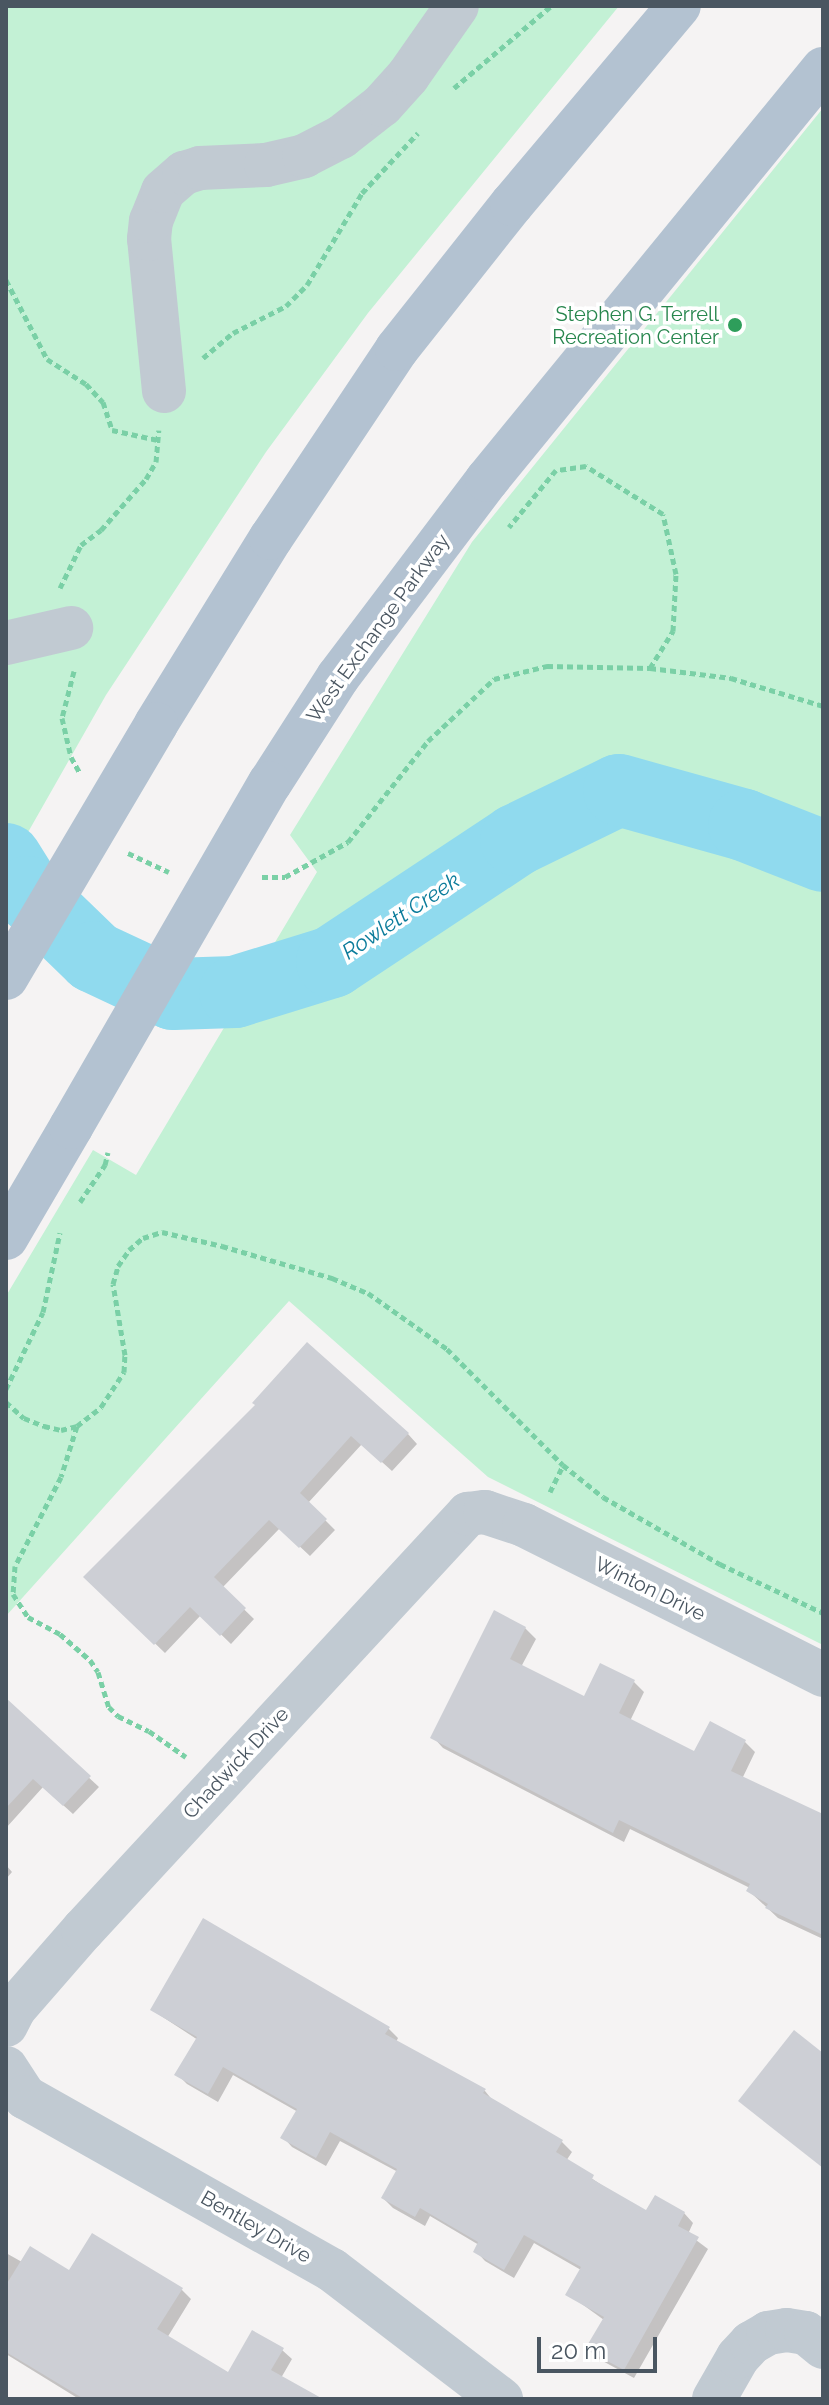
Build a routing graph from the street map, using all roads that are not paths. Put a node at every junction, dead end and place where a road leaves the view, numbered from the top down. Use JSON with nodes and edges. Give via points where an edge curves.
{"nodes":[{"id":1,"x":457,"y":6,"type":"edge"},
{"id":2,"x":679,"y":6,"type":"edge"},
{"id":3,"x":823,"y":69,"type":"edge"},
{"id":4,"x":164,"y":391,"type":"road end"},
{"id":5,"x":71,"y":628,"type":"dead end"},
{"id":6,"x":6,"y":643,"type":"edge"},
{"id":7,"x":6,"y":978,"type":"edge"},
{"id":8,"x":6,"y":1238,"type":"edge"},
{"id":9,"x":475,"y":1512,"type":"joint"},
{"id":10,"x":823,"y":1675,"type":"edge"},
{"id":11,"x":6,"y":2025,"type":"edge"},
{"id":12,"x":6,"y":2068,"type":"edge"},
{"id":13,"x":823,"y":2347,"type":"edge"},
{"id":14,"x":501,"y":2399,"type":"edge"},
{"id":15,"x":714,"y":2399,"type":"edge"}],
"edges":[{"from":1,"to":4,"type":"street","via":[[408,76],[341,137],[304,156],[266,165],[192,170],[163,191],[149,239]]},
{"from":2,"to":7,"type":"main road","bridge":true,"via":[[397,349],[271,538]]},
{"from":3,"to":8,"type":"main road","name":"West Exchange Parkway","bridge":true,"via":[[487,480],[338,677],[270,783]]},
{"from":5,"to":6,"type":"street"},
{"from":9,"to":10,"type":"street","name":"Winton Drive","via":[[524,1525]]},
{"from":9,"to":11,"type":"street","name":"Chadwick Drive","via":[[444,1536],[83,1930]]},
{"from":12,"to":14,"type":"street","name":"Bentley Drive","via":[[25,2097],[332,2270]]},
{"from":13,"to":15,"type":"street","via":[[806,2333],[768,2333],[738,2357]]}]}
